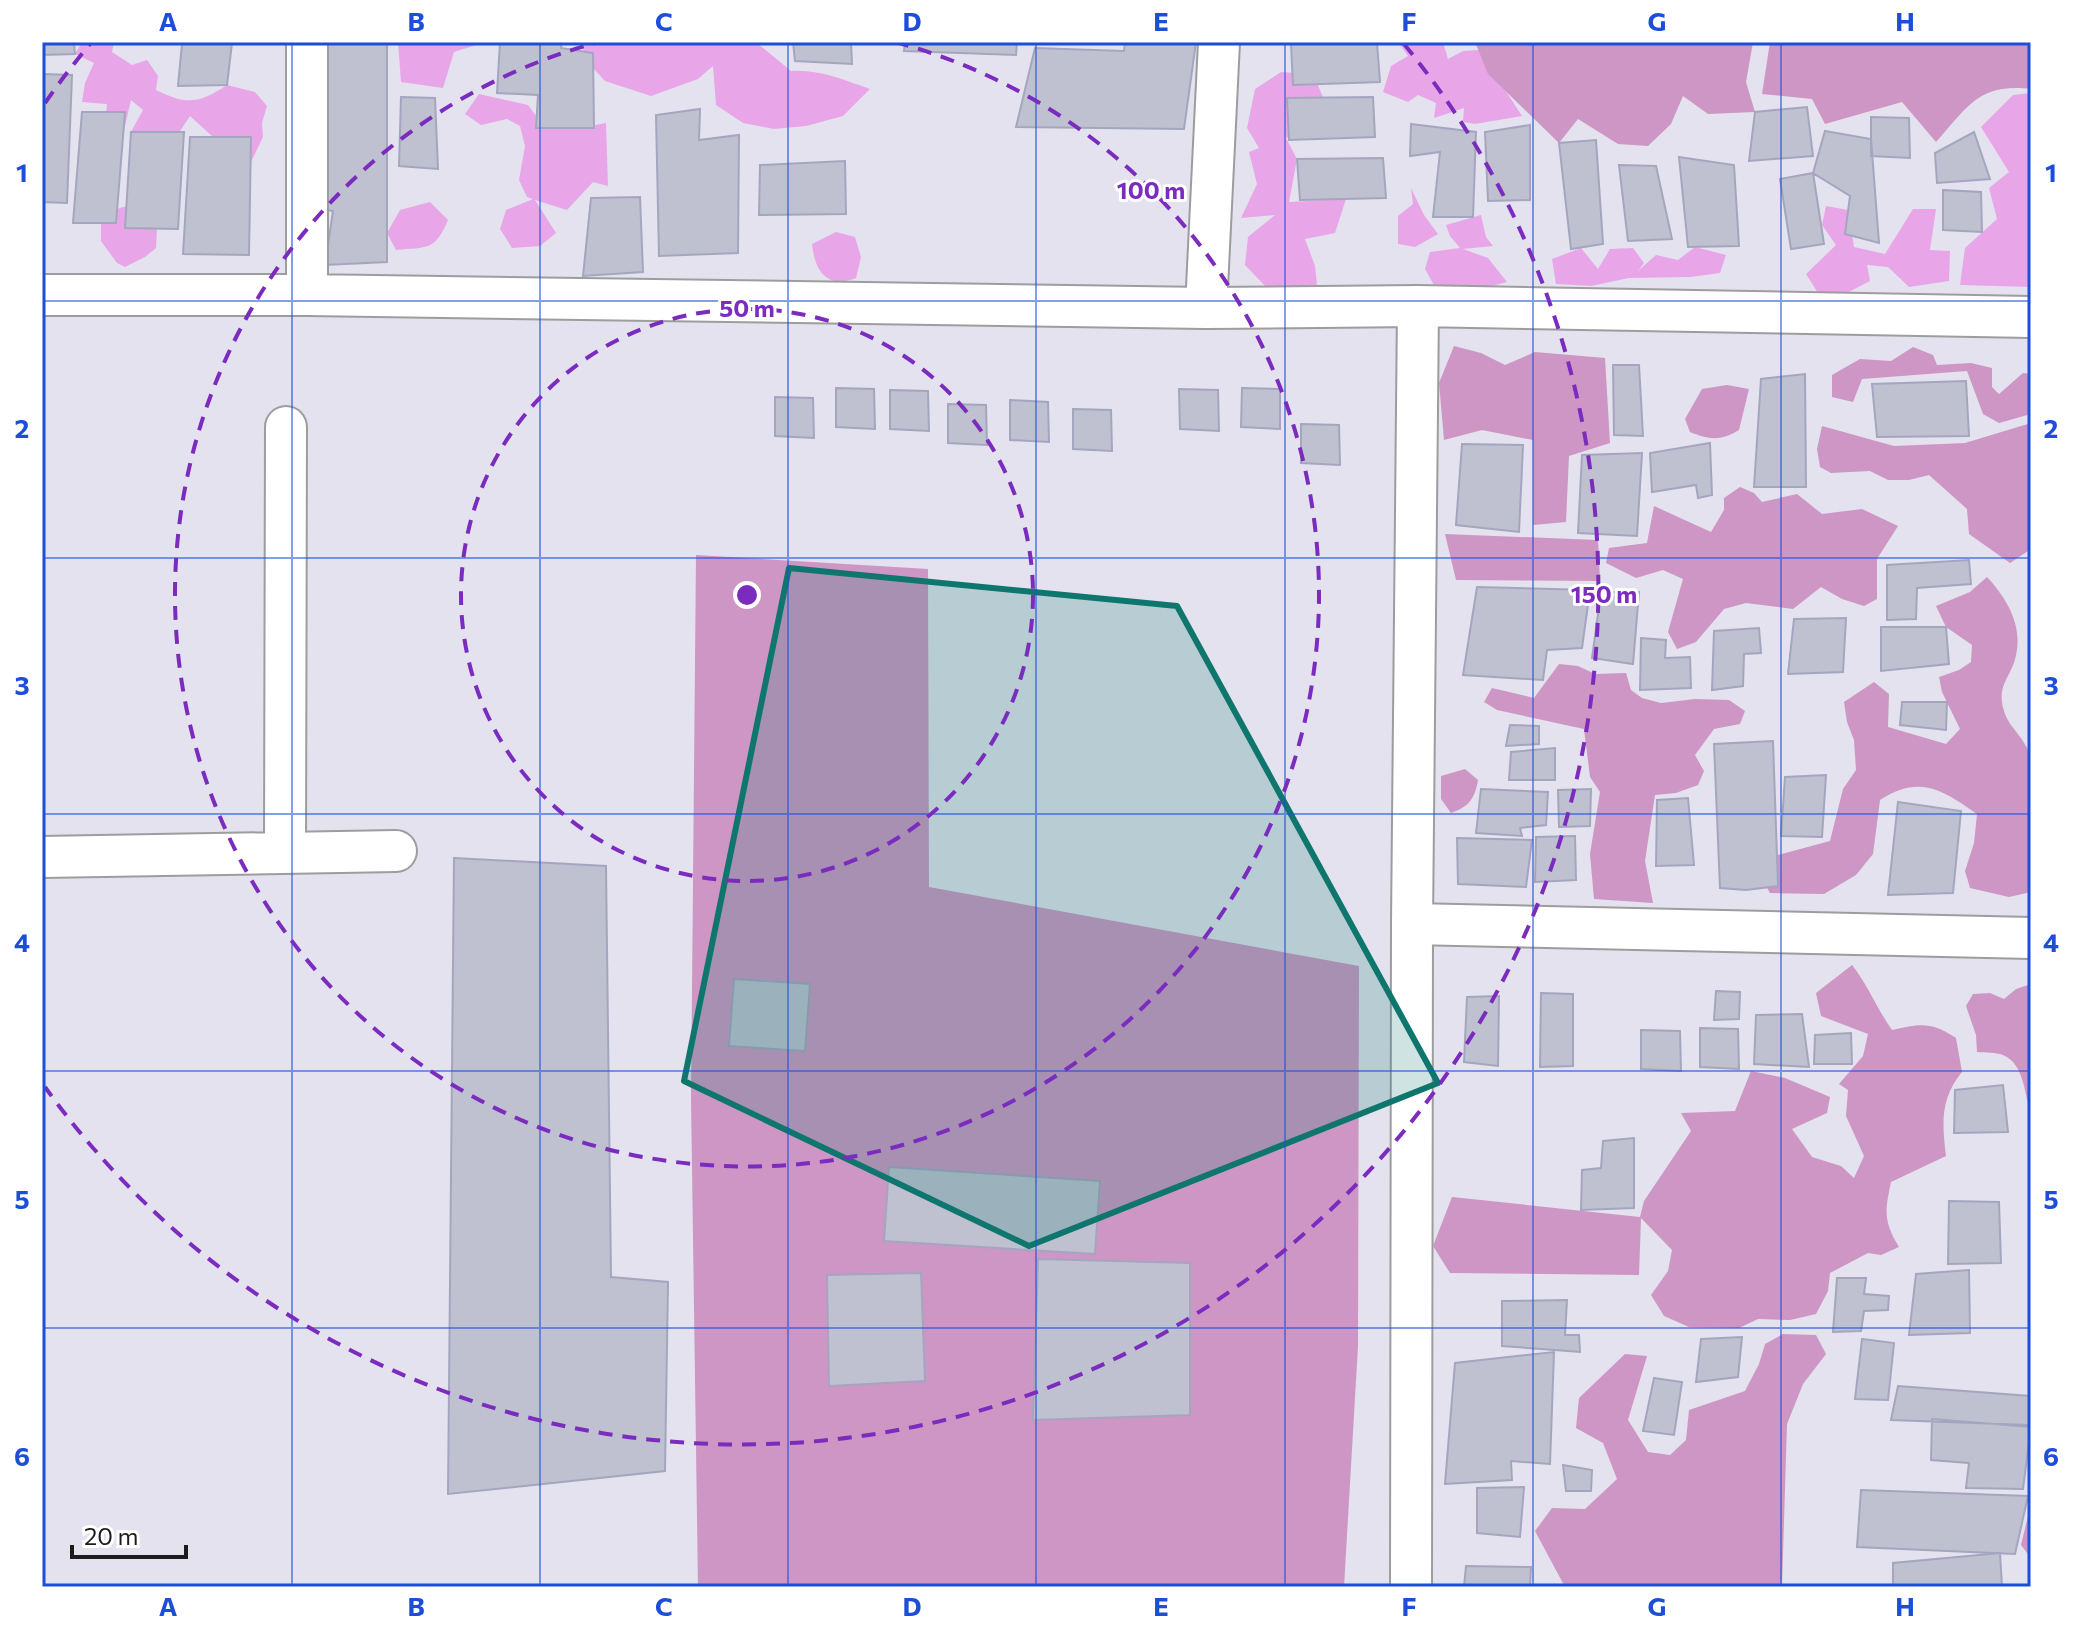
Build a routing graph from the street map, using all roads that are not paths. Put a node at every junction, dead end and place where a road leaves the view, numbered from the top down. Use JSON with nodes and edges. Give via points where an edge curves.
{"nodes":[{"id":1,"x":307,"y":42,"type":"edge"},
{"id":2,"x":1219,"y":42,"type":"edge"},
{"id":3,"x":42,"y":295,"type":"edge"},
{"id":4,"x":307,"y":295,"type":"junction"},
{"id":5,"x":1418,"y":306,"type":"junction"},
{"id":6,"x":1206,"y":308,"type":"junction"},
{"id":7,"x":2031,"y":317,"type":"edge"},
{"id":8,"x":286,"y":427,"type":"dead end"},
{"id":9,"x":396,"y":851,"type":"dead end"},
{"id":10,"x":285,"y":852,"type":"junction"},
{"id":11,"x":42,"y":857,"type":"edge"},
{"id":12,"x":1412,"y":924,"type":"junction"},
{"id":13,"x":2031,"y":938,"type":"edge"},
{"id":14,"x":1411,"y":1587,"type":"edge"}],
"edges":[{"from":1,"to":4,"type":"street"},
{"from":2,"to":6,"type":"street"},
{"from":3,"to":4,"type":"street"},
{"from":4,"to":6,"type":"street"},
{"from":5,"to":6,"type":"street"},
{"from":5,"to":7,"type":"street"},
{"from":5,"to":12,"type":"street"},
{"from":8,"to":10,"type":"street"},
{"from":9,"to":10,"type":"street"},
{"from":10,"to":11,"type":"street"},
{"from":12,"to":13,"type":"street"},
{"from":12,"to":14,"type":"street"}]}
